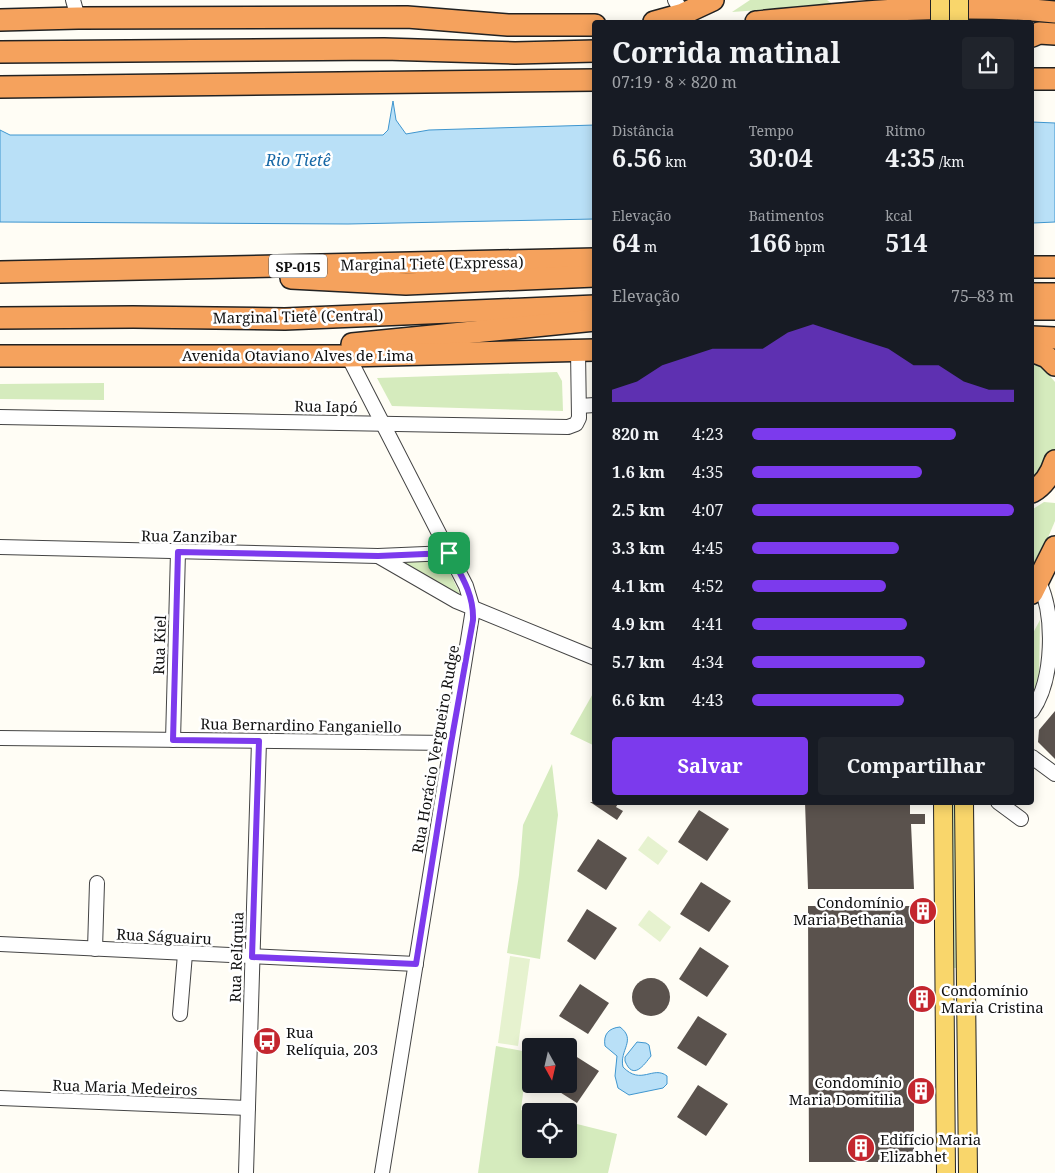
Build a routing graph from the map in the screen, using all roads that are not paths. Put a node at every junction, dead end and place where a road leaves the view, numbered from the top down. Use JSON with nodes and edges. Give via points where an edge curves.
{"nodes":[{"id":1,"x":713,"y":0,"type":"edge"},
{"id":2,"x":848,"y":0,"type":"edge"},
{"id":3,"x":940,"y":0,"type":"edge"},
{"id":4,"x":959,"y":0,"type":"edge"},
{"id":5,"x":1038,"y":0,"type":"edge"},
{"id":6,"x":679,"y":7,"type":"edge"},
{"id":7,"x":989,"y":7,"type":"junction"},
{"id":8,"x":75,"y":9,"type":"edge"},
{"id":9,"x":869,"y":11,"type":"junction"},
{"id":10,"x":1055,"y":12,"type":"edge"},
{"id":11,"x":0,"y":20,"type":"edge"},
{"id":12,"x":657,"y":20,"type":"edge"},
{"id":13,"x":777,"y":20,"type":"edge"},
{"id":14,"x":940,"y":20,"type":"edge"},
{"id":15,"x":959,"y":20,"type":"edge"},
{"id":16,"x":592,"y":25,"type":"edge"},
{"id":17,"x":1055,"y":34,"type":"edge"},
{"id":18,"x":1034,"y":35,"type":"edge"},
{"id":19,"x":1034,"y":43,"type":"edge"},
{"id":20,"x":1055,"y":45,"type":"edge"},
{"id":21,"x":592,"y":51,"type":"edge"},
{"id":22,"x":0,"y":52,"type":"edge"},
{"id":23,"x":1034,"y":79,"type":"edge"},
{"id":24,"x":1055,"y":79,"type":"edge"},
{"id":25,"x":592,"y":80,"type":"edge"},
{"id":26,"x":0,"y":87,"type":"edge"},
{"id":27,"x":1034,"y":252,"type":"edge"},
{"id":28,"x":1055,"y":252,"type":"edge"},
{"id":29,"x":592,"y":259,"type":"edge"},
{"id":30,"x":214,"y":267,"type":"junction"},
{"id":31,"x":1034,"y":267,"type":"edge"},
{"id":32,"x":1055,"y":267,"type":"edge"},
{"id":33,"x":0,"y":272,"type":"edge"},
{"id":34,"x":592,"y":276,"type":"edge"},
{"id":35,"x":592,"y":294,"type":"edge"},
{"id":36,"x":1034,"y":294,"type":"edge"},
{"id":37,"x":1055,"y":294,"type":"edge"},
{"id":38,"x":592,"y":306,"type":"edge"},
{"id":39,"x":1034,"y":309,"type":"edge"},
{"id":40,"x":1055,"y":309,"type":"edge"},
{"id":41,"x":0,"y":318,"type":"edge"},
{"id":42,"x":199,"y":318,"type":"junction"},
{"id":43,"x":592,"y":320,"type":"edge"},
{"id":44,"x":1034,"y":337,"type":"edge"},
{"id":45,"x":1055,"y":338,"type":"edge"},
{"id":46,"x":587,"y":350,"type":"edge"},
{"id":47,"x":1034,"y":352,"type":"edge"},
{"id":48,"x":286,"y":355,"type":"junction"},
{"id":49,"x":0,"y":356,"type":"edge"},
{"id":50,"x":348,"y":356,"type":"junction"},
{"id":51,"x":1055,"y":365,"type":"edge"},
{"id":52,"x":592,"y":405,"type":"edge"},
{"id":53,"x":579,"y":406,"type":"junction"},
{"id":54,"x":0,"y":418,"type":"edge"},
{"id":55,"x":383,"y":424,"type":"junction"},
{"id":56,"x":1055,"y":461,"type":"edge"},
{"id":57,"x":1034,"y":491,"type":"edge"},
{"id":58,"x":0,"y":547,"type":"edge"},
{"id":59,"x":1055,"y":547,"type":"edge"},
{"id":60,"x":178,"y":552,"type":"junction"},
{"id":61,"x":449,"y":553,"type":"junction"},
{"id":62,"x":378,"y":556,"type":"junction"},
{"id":63,"x":1036,"y":588,"type":"edge"},
{"id":64,"x":474,"y":609,"type":"junction"},
{"id":65,"x":592,"y":657,"type":"edge"},
{"id":66,"x":1034,"y":709,"type":"edge"},
{"id":67,"x":0,"y":738,"type":"edge"},
{"id":68,"x":173,"y":740,"type":"junction"},
{"id":69,"x":259,"y":741,"type":"junction"},
{"id":70,"x":451,"y":743,"type":"junction"},
{"id":71,"x":1034,"y":758,"type":"edge"},
{"id":72,"x":1055,"y":774,"type":"edge"},
{"id":73,"x":943,"y":805,"type":"edge"},
{"id":74,"x":964,"y":805,"type":"edge"},
{"id":75,"x":1002,"y":805,"type":"edge"},
{"id":76,"x":1021,"y":819,"type":"dead end"},
{"id":77,"x":97,"y":883,"type":"dead end"},
{"id":78,"x":0,"y":944,"type":"edge"},
{"id":79,"x":96,"y":949,"type":"junction"},
{"id":80,"x":185,"y":954,"type":"junction"},
{"id":81,"x":252,"y":957,"type":"junction"},
{"id":82,"x":416,"y":964,"type":"junction"},
{"id":83,"x":180,"y":1014,"type":"dead end"},
{"id":84,"x":0,"y":1098,"type":"edge"},
{"id":85,"x":248,"y":1108,"type":"junction"},
{"id":86,"x":246,"y":1173,"type":"edge"},
{"id":87,"x":382,"y":1173,"type":"edge"},
{"id":88,"x":946,"y":1173,"type":"edge"},
{"id":89,"x":968,"y":1173,"type":"edge"}],
"edges":[{"from":1,"to":6,"type":"highway"},
{"from":2,"to":9,"type":"highway"},
{"from":3,"to":14,"type":"main road","bridge":true},
{"from":4,"to":15,"type":"main road","bridge":true},
{"from":5,"to":7,"type":"highway"},
{"from":6,"to":12,"type":"highway"},
{"from":7,"to":9,"type":"highway"},
{"from":7,"to":10,"type":"highway"},
{"from":8,"to":11,"type":"highway"},
{"from":8,"to":16,"type":"highway","via":[[408,17],[508,25]]},
{"from":9,"to":13,"type":"highway"},
{"from":17,"to":18,"type":"highway"},
{"from":19,"to":20,"type":"highway"},
{"from":21,"to":22,"type":"highway"},
{"from":23,"to":24,"type":"highway"},
{"from":25,"to":26,"type":"highway"},
{"from":27,"to":28,"type":"highway"},
{"from":29,"to":30,"type":"highway","name":"Marginal Tietê (Expressa)","number":"SP-015"},
{"from":30,"to":33,"type":"highway","name":"Marginal Tietê (Expressa)","number":"SP-015"},
{"from":30,"to":34,"type":"highway","number":"SP-015","via":[[239,276],[406,284]]},
{"from":31,"to":32,"type":"highway"},
{"from":35,"to":42,"type":"highway","via":[[262,306]]},
{"from":36,"to":37,"type":"highway"},
{"from":38,"to":42,"type":"highway","name":"Marginal Tietê (Central)","via":[[285,319]]},
{"from":39,"to":40,"type":"highway"},
{"from":41,"to":42,"type":"highway","name":"Marginal Tietê (Central)"},
{"from":43,"to":48,"type":"highway","via":[[322,347]]},
{"from":44,"to":45,"type":"highway"},
{"from":46,"to":50,"type":"highway","name":"Avenida Otaviano Alves de Lima"},
{"from":46,"to":53,"type":"street","name":"Rua Iapó"},
{"from":47,"to":51,"type":"highway"},
{"from":48,"to":49,"type":"highway","name":"Avenida Otaviano Alves de Lima"},
{"from":48,"to":50,"type":"highway","name":"Avenida Otaviano Alves de Lima"},
{"from":50,"to":55,"type":"street","name":"Rua Horácio Vergueiro Rudge"},
{"from":52,"to":53,"type":"street"},
{"from":53,"to":55,"type":"street","name":"Rua Iapó","via":[[578,422],[568,427]]},
{"from":54,"to":55,"type":"street","name":"Rua Iapó"},
{"from":55,"to":61,"type":"street","name":"Rua Horácio Vergueiro Rudge"},
{"from":56,"to":57,"type":"highway","via":[[1052,472]]},
{"from":58,"to":60,"type":"street","name":"Rua Zanzibar"},
{"from":59,"to":63,"type":"highway"},
{"from":60,"to":62,"type":"street","name":"Rua Zanzibar"},
{"from":60,"to":68,"type":"street","name":"Rua Kiel"},
{"from":61,"to":62,"type":"street","name":"Rua Zanzibar"},
{"from":61,"to":64,"type":"street","name":"Rua Horácio Vergueiro Rudge"},
{"from":62,"to":64,"type":"street","name":"Rua Zanzibar"},
{"from":63,"to":66,"type":"street","via":[[1045,593],[1050,648],[1045,685]]},
{"from":64,"to":65,"type":"street","name":"Rua Zanzibar"},
{"from":64,"to":70,"type":"street","name":"Rua Horácio Vergueiro Rudge"},
{"from":67,"to":68,"type":"street","name":"Rua Bernardino Fanganiello"},
{"from":68,"to":69,"type":"street","name":"Rua Bernardino Fanganiello"},
{"from":69,"to":70,"type":"street","name":"Rua Bernardino Fanganiello"},
{"from":69,"to":81,"type":"street","name":"Rua Relíquia"},
{"from":70,"to":82,"type":"street","name":"Rua Horácio Vergueiro Rudge"},
{"from":71,"to":72,"type":"street"},
{"from":73,"to":88,"type":"main road"},
{"from":74,"to":89,"type":"main road"},
{"from":75,"to":76,"type":"street"},
{"from":77,"to":79,"type":"street"},
{"from":78,"to":79,"type":"street","name":"Rua Ságuairu"},
{"from":79,"to":80,"type":"street","name":"Rua Ságuairu"},
{"from":80,"to":81,"type":"street","name":"Rua Ságuairu"},
{"from":80,"to":83,"type":"street"},
{"from":81,"to":82,"type":"street","name":"Rua Ságuairu"},
{"from":81,"to":85,"type":"street","name":"Rua Relíquia"},
{"from":82,"to":87,"type":"street","name":"Rua Horácio Vergueiro Rudge"},
{"from":84,"to":85,"type":"street","name":"Rua Maria Medeiros"},
{"from":85,"to":86,"type":"street","name":"Rua Relíquia"}]}
